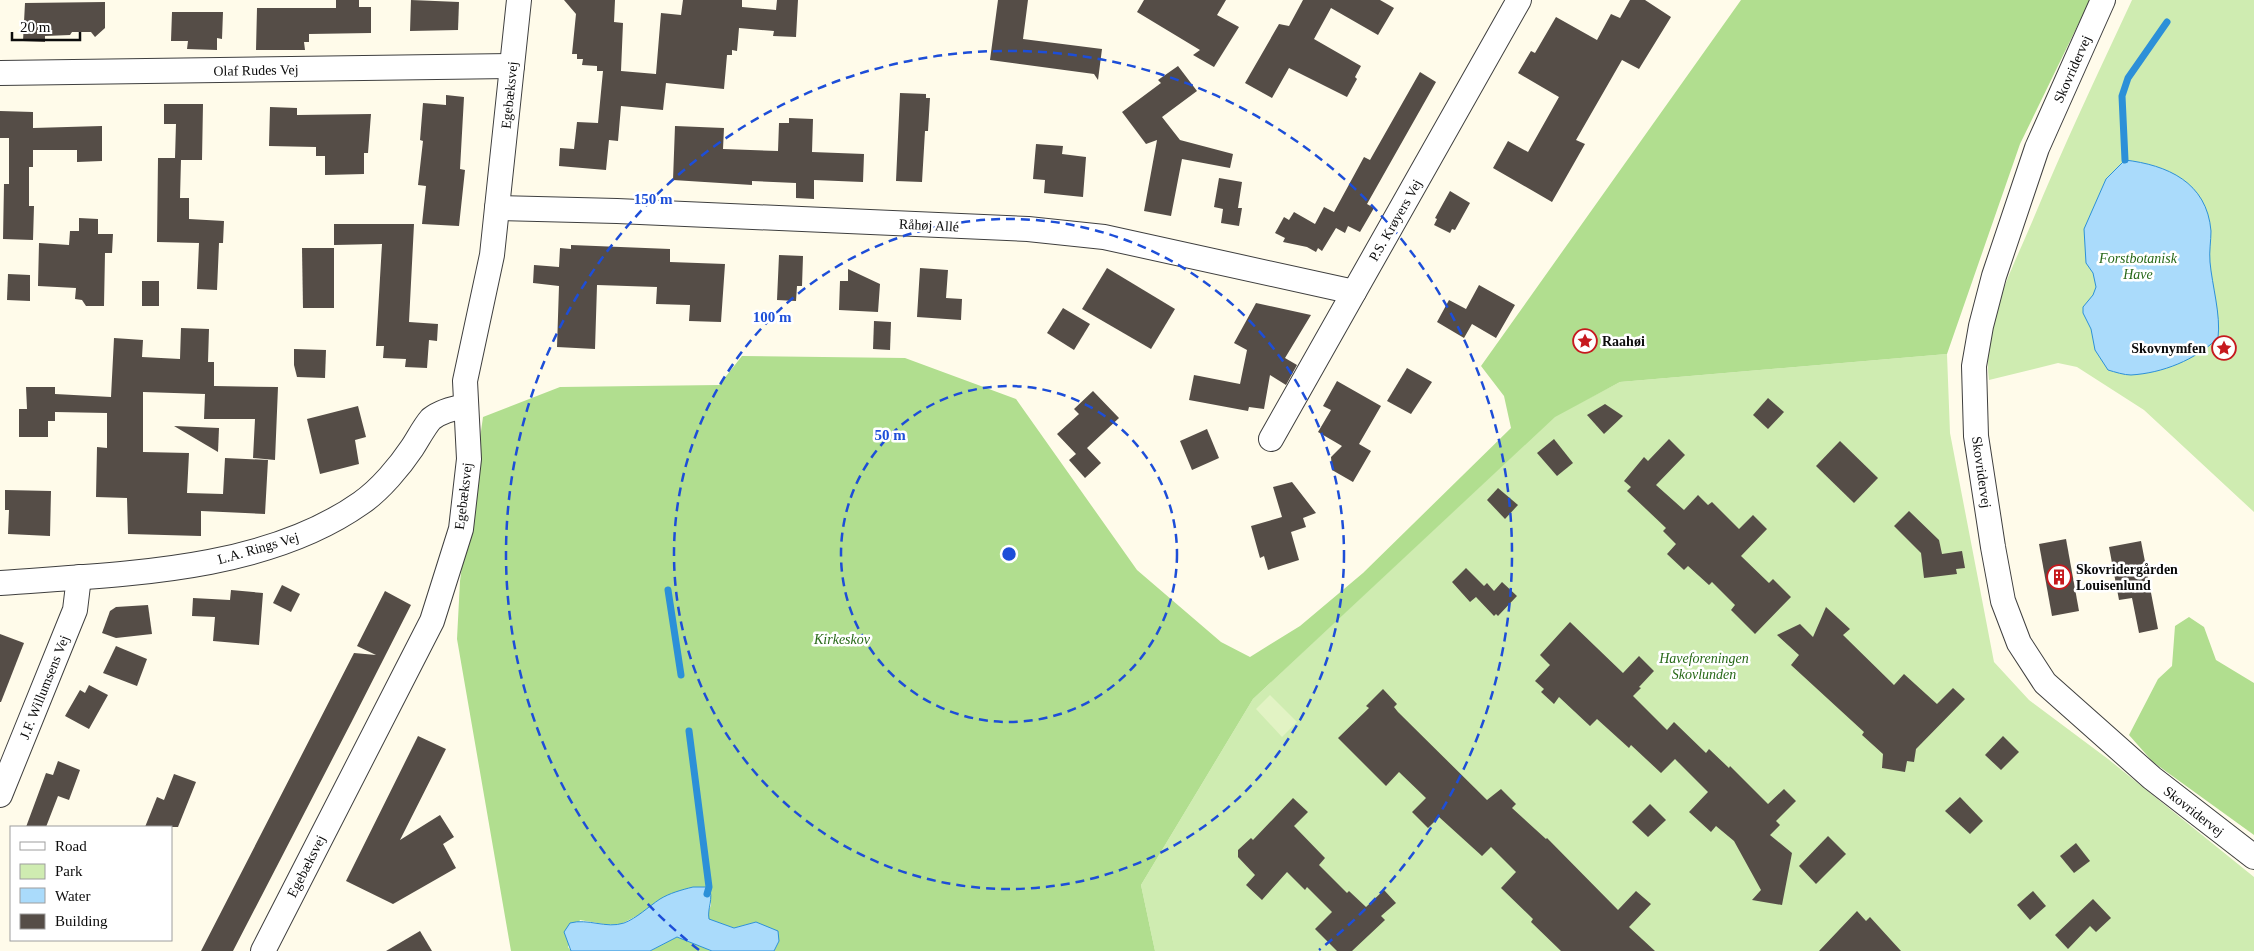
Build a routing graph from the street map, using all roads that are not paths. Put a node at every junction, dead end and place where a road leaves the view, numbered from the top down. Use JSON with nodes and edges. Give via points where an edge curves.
{"nodes":[{"id":1,"x":518,"y":0,"type":"edge"},
{"id":2,"x":1519,"y":0,"type":"edge"},
{"id":3,"x":2102,"y":0,"type":"edge"},
{"id":4,"x":512,"y":66,"type":"junction"},
{"id":5,"x":0,"y":73,"type":"edge"},
{"id":6,"x":497,"y":208,"type":"junction"},
{"id":7,"x":1354,"y":292,"type":"junction"},
{"id":8,"x":466,"y":406,"type":"junction"},
{"id":9,"x":1271,"y":439,"type":"dead end"},
{"id":10,"x":79,"y":577,"type":"junction"},
{"id":11,"x":0,"y":584,"type":"edge"},
{"id":12,"x":0,"y":795,"type":"edge"},
{"id":13,"x":2254,"y":857,"type":"edge"},
{"id":14,"x":263,"y":951,"type":"edge"}],
"edges":[{"from":1,"to":4,"type":"street","name":"Egebæksvej"},
{"from":2,"to":7,"type":"street","name":"P.S. Krøyers Vej"},
{"from":3,"to":13,"type":"street","name":"Skovridervej","via":[[2038,148],[1994,276],[1974,366],[1976,436],[2003,601],[2019,643],[2045,683],[2152,778]]},
{"from":4,"to":5,"type":"street","name":"Olaf Rudes Vej"},
{"from":4,"to":6,"type":"street","name":"Egebæksvej"},
{"from":6,"to":7,"type":"street","name":"Råhøj Allé","via":[[1028,229],[1104,237]]},
{"from":6,"to":8,"type":"street","name":"Egebæksvej","via":[[492,255],[465,381]]},
{"from":7,"to":9,"type":"street","name":"P.S. Krøyers Vej"},
{"from":8,"to":10,"type":"street","name":"L.A. Rings Vej","via":[[449,409],[431,420],[400,465],[362,503],[308,533],[257,551],[200,564]]},
{"from":8,"to":14,"type":"street","name":"Egebæksvej","via":[[468,459],[461,529],[432,621]]},
{"from":10,"to":11,"type":"street","name":"L.A. Rings Vej"},
{"from":10,"to":12,"type":"street","name":"J.F. Willumsens Vej","via":[[75,610]]}]}
